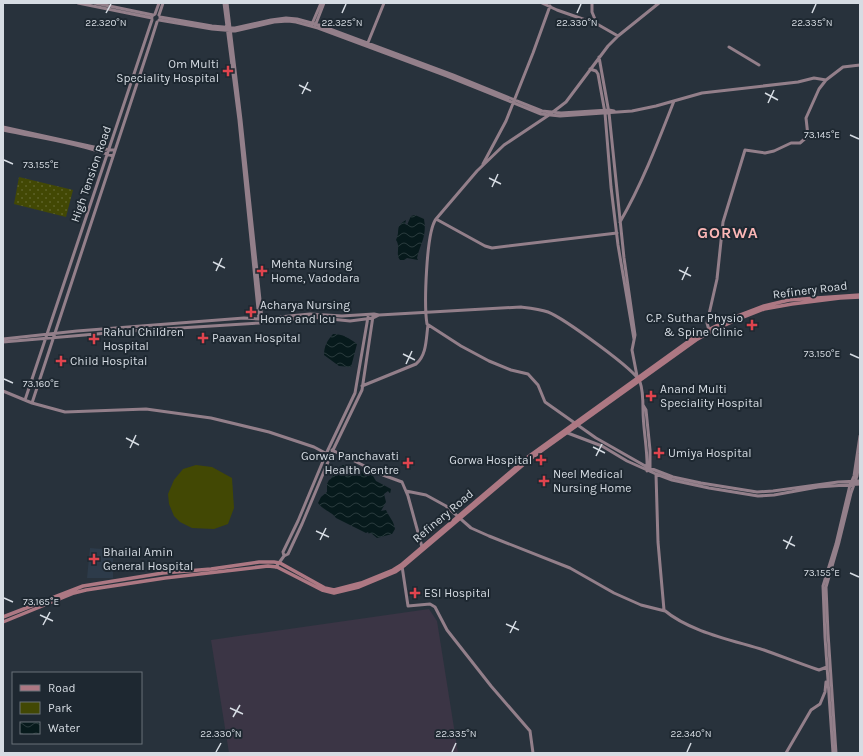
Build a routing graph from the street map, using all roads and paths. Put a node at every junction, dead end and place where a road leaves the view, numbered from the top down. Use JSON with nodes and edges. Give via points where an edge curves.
{"nodes":[{"id":1,"x":78,"y":3,"type":"edge"},
{"id":2,"x":95,"y":3,"type":"edge"},
{"id":3,"x":159,"y":3,"type":"edge"},
{"id":4,"x":163,"y":3,"type":"edge"},
{"id":5,"x":225,"y":3,"type":"edge"},
{"id":6,"x":324,"y":3,"type":"edge"},
{"id":7,"x":384,"y":3,"type":"edge"},
{"id":8,"x":542,"y":3,"type":"edge"},
{"id":9,"x":592,"y":3,"type":"edge"},
{"id":10,"x":659,"y":3,"type":"edge"},
{"id":11,"x":320,"y":4,"type":"edge"},
{"id":12,"x":550,"y":6,"type":"junction"},
{"id":13,"x":156,"y":18,"type":"junction"},
{"id":14,"x":597,"y":24,"type":"junction"},
{"id":15,"x":314,"y":25,"type":"junction"},
{"id":16,"x":229,"y":29,"type":"junction"},
{"id":17,"x":618,"y":36,"type":"junction"},
{"id":18,"x":367,"y":46,"type":"junction"},
{"id":19,"x":729,"y":47,"type":"dead end"},
{"id":20,"x":598,"y":57,"type":"junction"},
{"id":21,"x":759,"y":65,"type":"dead end"},
{"id":22,"x":860,"y":65,"type":"edge"},
{"id":23,"x":590,"y":68,"type":"junction"},
{"id":24,"x":826,"y":80,"type":"junction"},
{"id":25,"x":674,"y":101,"type":"junction"},
{"id":26,"x":514,"y":102,"type":"junction"},
{"id":27,"x":607,"y":112,"type":"junction"},
{"id":28,"x":551,"y":114,"type":"junction"},
{"id":29,"x":3,"y":127,"type":"edge"},
{"id":30,"x":3,"y":130,"type":"edge"},
{"id":31,"x":108,"y":149,"type":"junction"},
{"id":32,"x":115,"y":150,"type":"junction"},
{"id":33,"x":107,"y":154,"type":"junction"},
{"id":34,"x":113,"y":156,"type":"junction"},
{"id":35,"x":608,"y":156,"type":"junction"},
{"id":36,"x":613,"y":156,"type":"junction"},
{"id":37,"x":481,"y":168,"type":"junction"},
{"id":38,"x":436,"y":219,"type":"junction"},
{"id":39,"x":620,"y":222,"type":"junction"},
{"id":40,"x":617,"y":231,"type":"junction"},
{"id":41,"x":860,"y":296,"type":"edge"},
{"id":42,"x":629,"y":302,"type":"junction"},
{"id":43,"x":426,"y":313,"type":"junction"},
{"id":44,"x":368,"y":316,"type":"junction"},
{"id":45,"x":374,"y":316,"type":"junction"},
{"id":46,"x":261,"y":319,"type":"junction"},
{"id":47,"x":428,"y":325,"type":"junction"},
{"id":48,"x":709,"y":330,"type":"junction"},
{"id":49,"x":54,"y":333,"type":"junction"},
{"id":50,"x":46,"y":336,"type":"junction"},
{"id":51,"x":53,"y":337,"type":"junction"},
{"id":52,"x":3,"y":339,"type":"edge"},
{"id":53,"x":3,"y":342,"type":"edge"},
{"id":54,"x":638,"y":378,"type":"junction"},
{"id":55,"x":363,"y":386,"type":"junction"},
{"id":56,"x":357,"y":389,"type":"junction"},
{"id":57,"x":3,"y":390,"type":"edge"},
{"id":58,"x":25,"y":400,"type":"junction"},
{"id":59,"x":32,"y":403,"type":"junction"},
{"id":60,"x":577,"y":423,"type":"junction"},
{"id":61,"x":566,"y":432,"type":"junction"},
{"id":62,"x":860,"y":436,"type":"edge"},
{"id":63,"x":329,"y":448,"type":"junction"},
{"id":64,"x":333,"y":450,"type":"junction"},
{"id":65,"x":326,"y":454,"type":"junction"},
{"id":66,"x":860,"y":455,"type":"edge"},
{"id":67,"x":331,"y":456,"type":"junction"},
{"id":68,"x":649,"y":469,"type":"junction"},
{"id":69,"x":656,"y":474,"type":"junction"},
{"id":70,"x":852,"y":481,"type":"junction"},
{"id":71,"x":858,"y":481,"type":"edge"},
{"id":72,"x":860,"y":484,"type":"edge"},
{"id":73,"x":850,"y":485,"type":"junction"},
{"id":74,"x":854,"y":485,"type":"junction"},
{"id":75,"x":406,"y":491,"type":"junction"},
{"id":76,"x":740,"y":491,"type":"junction"},
{"id":77,"x":459,"y":518,"type":"junction"},
{"id":78,"x":422,"y":547,"type":"junction"},
{"id":79,"x":284,"y":556,"type":"junction"},
{"id":80,"x":279,"y":563,"type":"junction"},
{"id":81,"x":402,"y":566,"type":"junction"},
{"id":82,"x":276,"y":567,"type":"junction"},
{"id":83,"x":49,"y":601,"type":"junction"},
{"id":84,"x":665,"y":611,"type":"junction"},
{"id":85,"x":3,"y":617,"type":"edge"},
{"id":86,"x":3,"y":622,"type":"edge"},
{"id":87,"x":827,"y":667,"type":"junction"},
{"id":88,"x":827,"y":672,"type":"junction"},
{"id":89,"x":533,"y":753,"type":"edge"},
{"id":90,"x":786,"y":753,"type":"edge"},
{"id":91,"x":833,"y":753,"type":"edge"},
{"id":92,"x":836,"y":753,"type":"edge"}],
"edges":[{"from":1,"to":13,"type":"street"},
{"from":2,"to":13,"type":"street"},
{"from":3,"to":13,"type":"street"},
{"from":4,"to":13,"type":"street"},
{"from":5,"to":16,"type":"street"},
{"from":6,"to":11,"type":"street"},
{"from":7,"to":18,"type":"street"},
{"from":8,"to":12,"type":"street"},
{"from":9,"to":14,"type":"street","via":[[592,12]]},
{"from":10,"to":17,"type":"street"},
{"from":11,"to":15,"type":"street"},
{"from":12,"to":14,"type":"street"},
{"from":12,"to":26,"type":"street"},
{"from":13,"to":16,"type":"street"},
{"from":13,"to":31,"type":"street","name":"High Tension Road"},
{"from":13,"to":32,"type":"street","name":"High Tension Road","via":[[151,41]]},
{"from":14,"to":17,"type":"street"},
{"from":15,"to":16,"type":"street","via":[[286,18]]},
{"from":15,"to":18,"type":"street"},
{"from":16,"to":46,"type":"street"},
{"from":17,"to":20,"type":"street"},
{"from":18,"to":26,"type":"street","via":[[453,75]]},
{"from":19,"to":21,"type":"street"},
{"from":20,"to":23,"type":"street"},
{"from":20,"to":27,"type":"street"},
{"from":22,"to":24,"type":"street","via":[[843,67]]},
{"from":23,"to":27,"type":"street","via":[[598,74]]},
{"from":23,"to":28,"type":"street","via":[[566,102]]},
{"from":24,"to":25,"type":"street","via":[[814,78],[702,93]]},
{"from":24,"to":48,"type":"street","via":[[819,89],[806,118],[806,139],[800,144],[791,143],[766,153],[745,150],[723,222],[717,279],[707,323]]},
{"from":25,"to":27,"type":"street","via":[[643,109]]},
{"from":25,"to":39,"type":"street"},
{"from":26,"to":28,"type":"street","via":[[540,114]]},
{"from":26,"to":37,"type":"street"},
{"from":27,"to":28,"type":"street","via":[[560,116]]},
{"from":27,"to":35,"type":"street"},
{"from":27,"to":36,"type":"street"},
{"from":28,"to":37,"type":"street","via":[[504,145]]},
{"from":29,"to":31,"type":"street"},
{"from":30,"to":33,"type":"street","via":[[64,142]]},
{"from":31,"to":32,"type":"street"},
{"from":31,"to":33,"type":"street","name":"High Tension Road"},
{"from":32,"to":34,"type":"street","name":"High Tension Road"},
{"from":33,"to":34,"type":"street"},
{"from":33,"to":50,"type":"street","name":"High Tension Road"},
{"from":34,"to":49,"type":"street","name":"High Tension Road"},
{"from":35,"to":36,"type":"street"},
{"from":35,"to":40,"type":"street"},
{"from":36,"to":39,"type":"street"},
{"from":37,"to":38,"type":"street"},
{"from":38,"to":40,"type":"street","via":[[492,248]]},
{"from":38,"to":43,"type":"street","via":[[430,233]]},
{"from":39,"to":40,"type":"street"},
{"from":39,"to":42,"type":"street"},
{"from":40,"to":42,"type":"street"},
{"from":41,"to":48,"type":"main road","name":"Refinery Road","via":[[764,309]]},
{"from":42,"to":54,"type":"street","via":[[634,339],[632,350]]},
{"from":43,"to":45,"type":"street"},
{"from":43,"to":47,"type":"street"},
{"from":43,"to":54,"type":"street","via":[[521,307],[549,312],[568,323]]},
{"from":44,"to":45,"type":"street"},
{"from":44,"to":46,"type":"street","via":[[310,314]]},
{"from":44,"to":51,"type":"street","via":[[350,321],[311,318]]},
{"from":44,"to":56,"type":"street"},
{"from":45,"to":55,"type":"street"},
{"from":46,"to":49,"type":"street","via":[[244,318]]},
{"from":47,"to":55,"type":"street","via":[[424,350],[416,364]]},
{"from":47,"to":60,"type":"street","via":[[489,361],[528,374],[538,385],[545,402]]},
{"from":48,"to":54,"type":"main road","name":"Refinery Road"},
{"from":49,"to":50,"type":"street"},
{"from":49,"to":51,"type":"street","name":"High Tension Road"},
{"from":50,"to":51,"type":"street"},
{"from":50,"to":52,"type":"street"},
{"from":50,"to":53,"type":"street"},
{"from":50,"to":58,"type":"street","name":"High Tension Road"},
{"from":51,"to":59,"type":"street","name":"High Tension Road"},
{"from":54,"to":60,"type":"main road","name":"Refinery Road"},
{"from":54,"to":68,"type":"street","via":[[644,405]]},
{"from":55,"to":56,"type":"street"},
{"from":55,"to":64,"type":"street"},
{"from":56,"to":63,"type":"street"},
{"from":57,"to":58,"type":"street"},
{"from":58,"to":59,"type":"street"},
{"from":59,"to":65,"type":"street","via":[[65,412],[146,409],[203,416],[269,432],[314,447]]},
{"from":60,"to":61,"type":"main road","name":"Refinery Road"},
{"from":60,"to":68,"type":"street","via":[[598,439]]},
{"from":61,"to":68,"type":"street"},
{"from":61,"to":77,"type":"main road","name":"Refinery Road"},
{"from":62,"to":70,"type":"street"},
{"from":63,"to":64,"type":"street"},
{"from":63,"to":65,"type":"street"},
{"from":64,"to":67,"type":"street"},
{"from":64,"to":75,"type":"street","via":[[402,482]]},
{"from":65,"to":67,"type":"street"},
{"from":65,"to":79,"type":"street","via":[[283,552]]},
{"from":66,"to":71,"type":"street"},
{"from":67,"to":79,"type":"street","via":[[288,554]]},
{"from":68,"to":69,"type":"street"},
{"from":68,"to":76,"type":"street","via":[[673,477]]},
{"from":69,"to":76,"type":"street","via":[[700,486]]},
{"from":69,"to":84,"type":"street","via":[[658,542]]},
{"from":70,"to":71,"type":"street"},
{"from":70,"to":73,"type":"street"},
{"from":70,"to":76,"type":"street","via":[[773,491]]},
{"from":71,"to":74,"type":"street"},
{"from":72,"to":74,"type":"street"},
{"from":73,"to":74,"type":"street"},
{"from":73,"to":76,"type":"street","via":[[758,496]]},
{"from":73,"to":87,"type":"street","via":[[823,586]]},
{"from":74,"to":92,"type":"street","via":[[826,587]]},
{"from":75,"to":77,"type":"street","via":[[426,495],[446,506]]},
{"from":75,"to":78,"type":"street"},
{"from":77,"to":78,"type":"main road","name":"Refinery Road"},
{"from":77,"to":81,"type":"main road","name":"Refinery Road"},
{"from":77,"to":84,"type":"street","via":[[489,536],[576,571],[640,605]]},
{"from":78,"to":81,"type":"main road","name":"Refinery Road"},
{"from":79,"to":80,"type":"street"},
{"from":80,"to":81,"type":"main road","name":"Refinery Road","via":[[325,588],[334,590],[361,583]]},
{"from":80,"to":82,"type":"street"},
{"from":80,"to":83,"type":"main road","name":"Refinery Road","via":[[259,562],[163,572],[84,586]]},
{"from":81,"to":82,"type":"main road","name":"Refinery Road","via":[[395,572],[359,587],[334,593],[322,590]]},
{"from":81,"to":89,"type":"street","via":[[408,606],[430,604],[435,607],[447,630],[530,731]]},
{"from":82,"to":83,"type":"main road","name":"Refinery Road","via":[[260,566],[94,588]]},
{"from":83,"to":85,"type":"main road","name":"Refinery Road"},
{"from":83,"to":86,"type":"main road","name":"Refinery Road"},
{"from":84,"to":87,"type":"street","via":[[684,623],[737,643],[762,649],[819,670]]},
{"from":87,"to":88,"type":"street"},
{"from":88,"to":90,"type":"street","via":[[826,690],[820,704],[811,710]]},
{"from":88,"to":91,"type":"street"}]}
